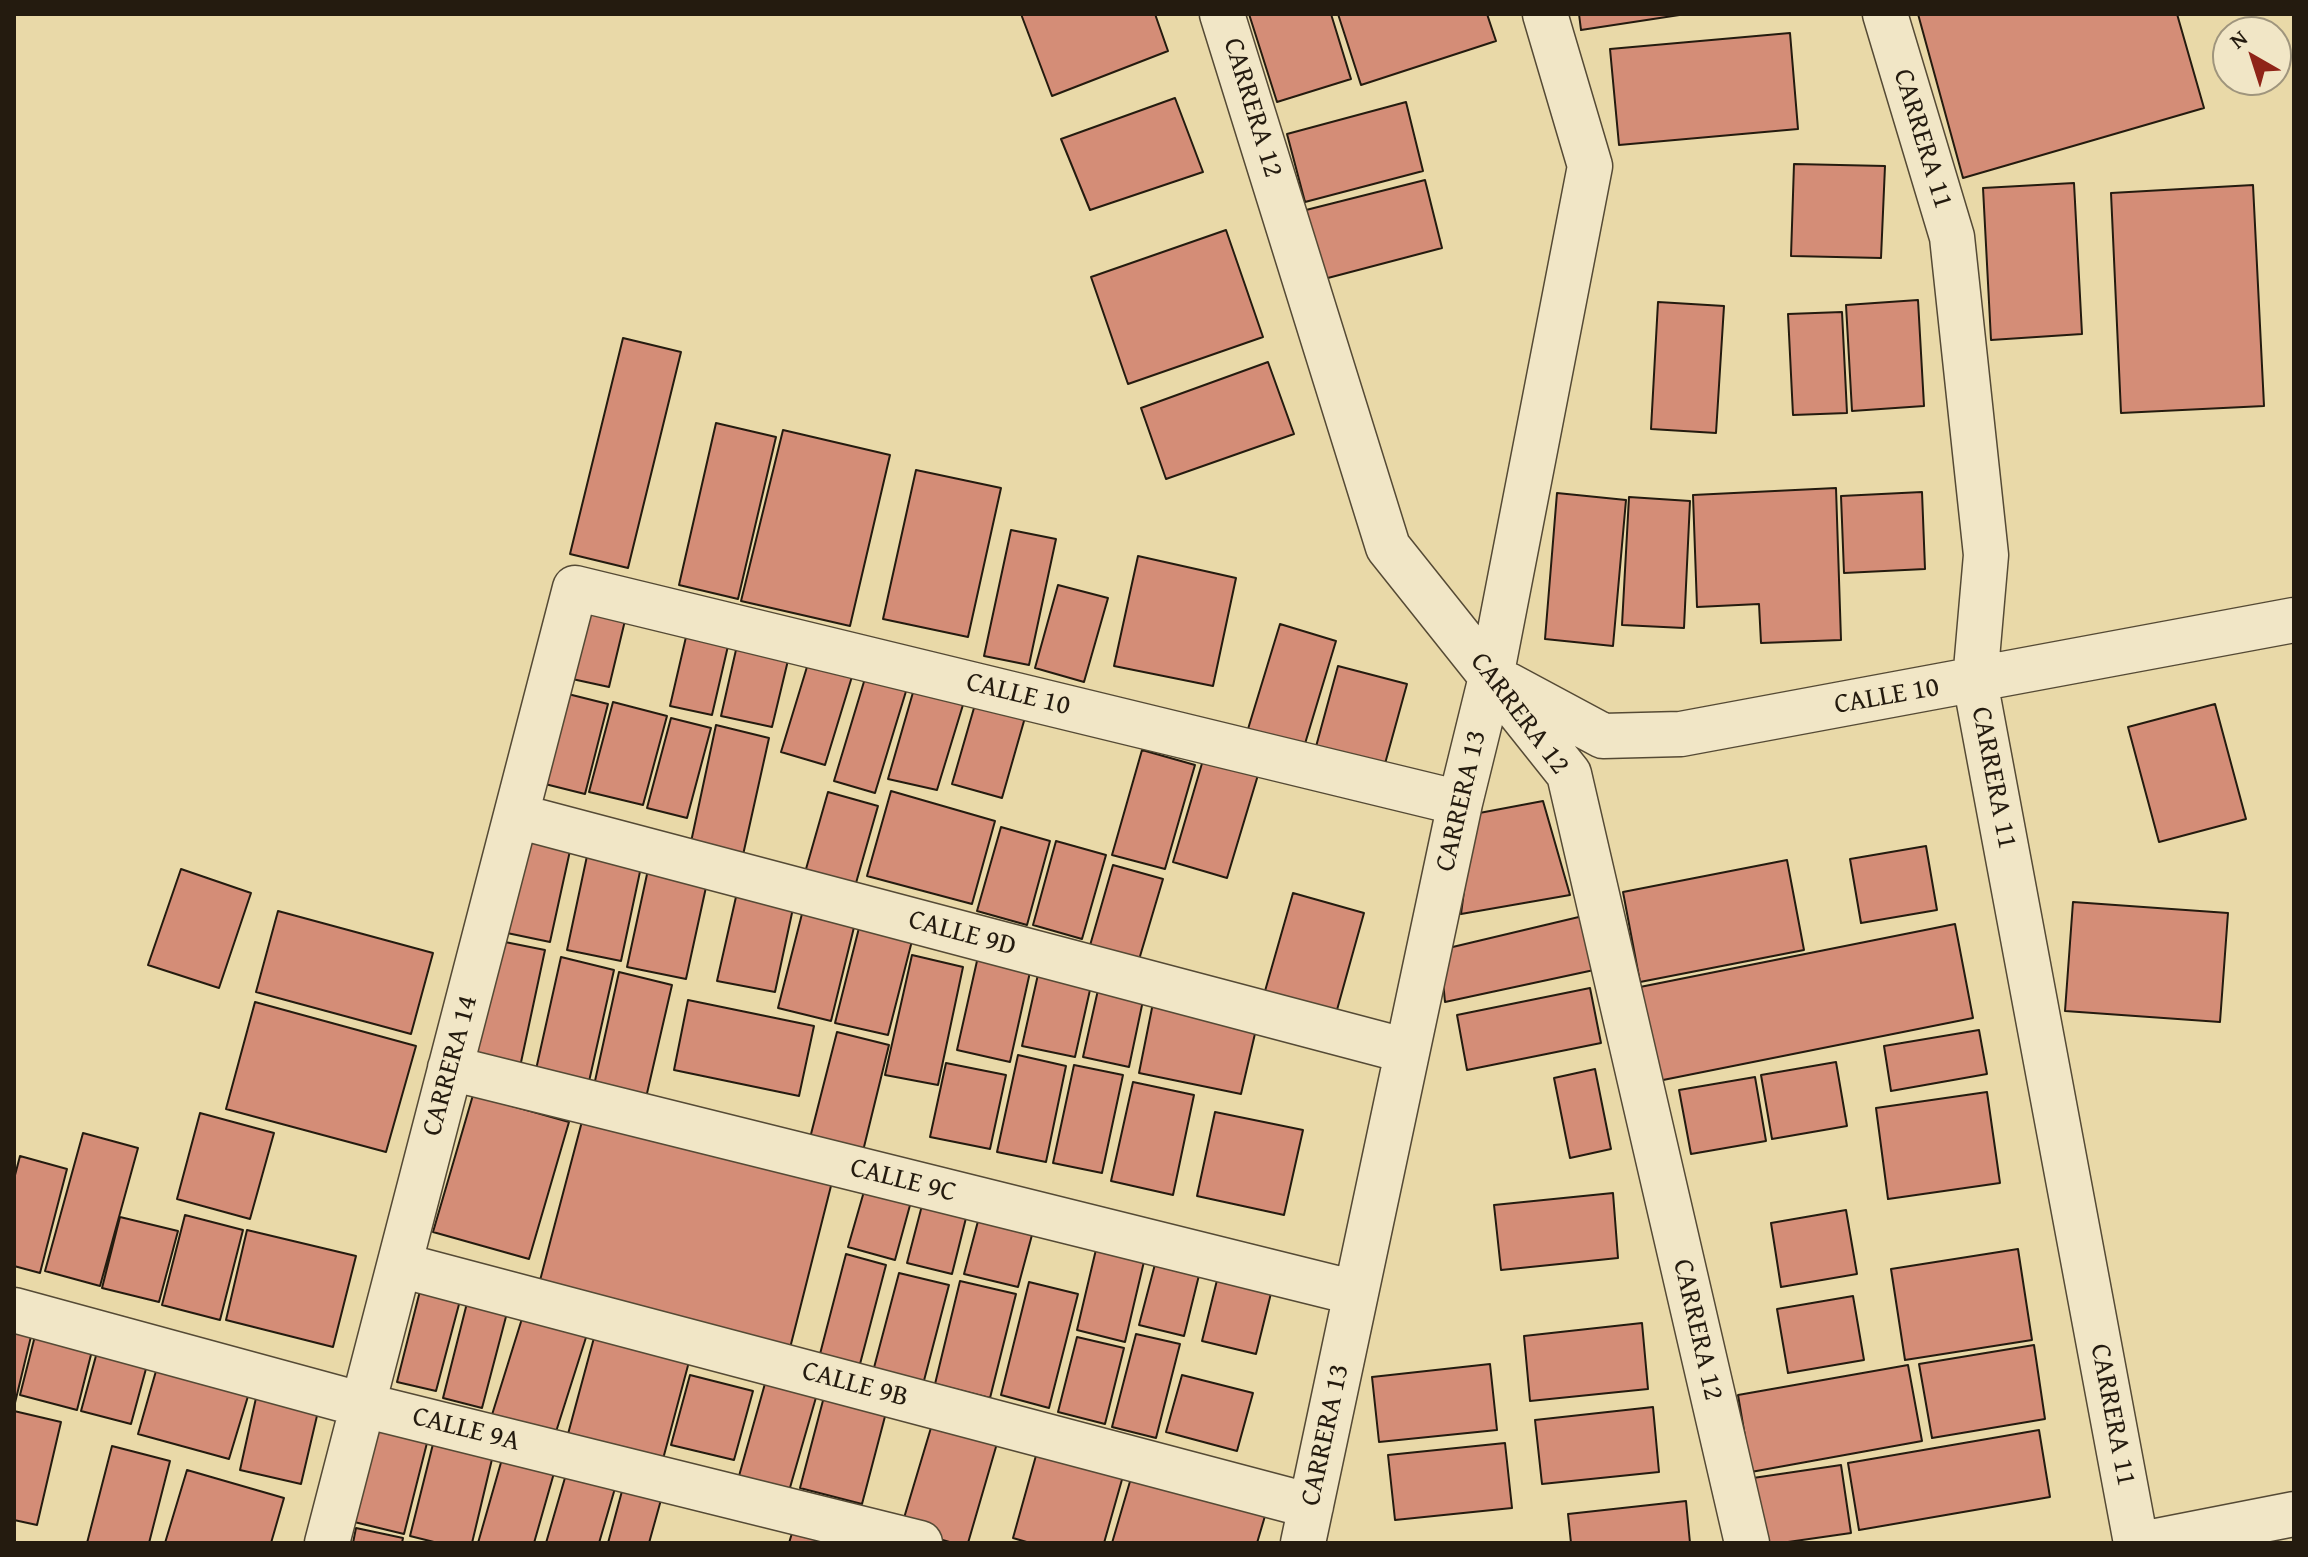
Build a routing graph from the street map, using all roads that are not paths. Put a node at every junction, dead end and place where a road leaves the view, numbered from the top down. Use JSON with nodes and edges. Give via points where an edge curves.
{"nodes":[{"id":1,"x":1222,"y":14,"type":"edge"},
{"id":2,"x":1545,"y":14,"type":"edge"},
{"id":3,"x":1885,"y":14,"type":"edge"},
{"id":4,"x":575,"y":588,"type":"joint"},
{"id":5,"x":2294,"y":620,"type":"edge"},
{"id":6,"x":1491,"y":677,"type":"junction"},
{"id":7,"x":1975,"y":681,"type":"junction"},
{"id":8,"x":1460,"y":803,"type":"junction"},
{"id":9,"x":517,"y":816,"type":"junction"},
{"id":10,"x":1407,"y":1051,"type":"junction"},
{"id":11,"x":450,"y":1068,"type":"junction"},
{"id":12,"x":400,"y":1265,"type":"junction"},
{"id":13,"x":1356,"y":1293,"type":"junction"},
{"id":14,"x":14,"y":1310,"type":"edge"},
{"id":15,"x":363,"y":1405,"type":"junction"},
{"id":16,"x":2294,"y":1514,"type":"edge"},
{"id":17,"x":1307,"y":1524,"type":"edge"},
{"id":18,"x":327,"y":1543,"type":"edge"},
{"id":19,"x":920,"y":1543,"type":"edge"},
{"id":20,"x":1747,"y":1543,"type":"edge"},
{"id":21,"x":2136,"y":1543,"type":"edge"},
{"id":22,"x":2146,"y":1543,"type":"edge"}],
"edges":[{"from":1,"to":6,"type":"street","name":"CARRERA 12","via":[[1388,547]]},
{"from":2,"to":6,"type":"street","name":"CARRERA 13","via":[[1590,166]]},
{"from":3,"to":7,"type":"street","name":"CARRERA 11","via":[[1952,237],[1986,555]]},
{"from":4,"to":8,"type":"street","name":"CALLE 10"},
{"from":4,"to":9,"type":"street","name":"CARRERA 14"},
{"from":5,"to":7,"type":"street","name":"CALLE 10"},
{"from":6,"to":7,"type":"street","name":"CALLE 10","via":[[1603,736],[1681,734]]},
{"from":6,"to":8,"type":"street","name":"CARRERA 13"},
{"from":6,"to":20,"type":"street","name":"CARRERA 12","via":[[1569,774]]},
{"from":7,"to":21,"type":"street","name":"CARRERA 11"},
{"from":8,"to":10,"type":"street","name":"CARRERA 13"},
{"from":9,"to":10,"type":"street","name":"CALLE 9D"},
{"from":9,"to":11,"type":"street","name":"CARRERA 14"},
{"from":10,"to":13,"type":"street","name":"CARRERA 13"},
{"from":11,"to":12,"type":"street","name":"CARRERA 14"},
{"from":11,"to":13,"type":"street","name":"CALLE 9C"},
{"from":12,"to":15,"type":"street","name":"CARRERA 14"},
{"from":12,"to":17,"type":"street","name":"CALLE 9B"},
{"from":13,"to":17,"type":"street","name":"CARRERA 13"},
{"from":14,"to":15,"type":"street","name":"CALLE 9A"},
{"from":15,"to":18,"type":"street","name":"CARRERA 14"},
{"from":15,"to":19,"type":"street","name":"CALLE 9A"},
{"from":16,"to":22,"type":"street"}]}
